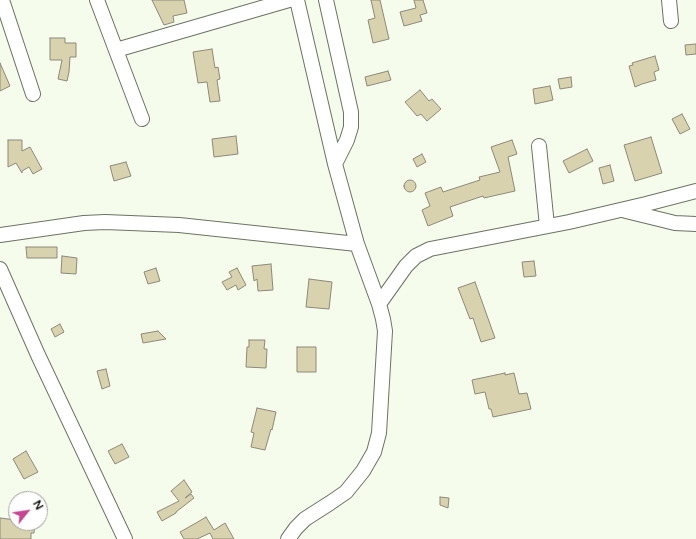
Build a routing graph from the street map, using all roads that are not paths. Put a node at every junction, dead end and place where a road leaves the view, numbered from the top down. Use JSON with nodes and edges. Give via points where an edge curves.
{"nodes":[{"id":1,"x":2,"y":0,"type":"edge"},
{"id":2,"x":97,"y":0,"type":"edge"},
{"id":3,"x":289,"y":0,"type":"edge"},
{"id":4,"x":297,"y":0,"type":"edge"},
{"id":5,"x":326,"y":0,"type":"edge"},
{"id":6,"x":669,"y":0,"type":"edge"},
{"id":7,"x":671,"y":21,"type":"dead end"},
{"id":8,"x":116,"y":50,"type":"junction"},
{"id":9,"x":33,"y":94,"type":"dead end"},
{"id":10,"x":142,"y":119,"type":"dead end"},
{"id":11,"x":539,"y":146,"type":"dead end"},
{"id":12,"x":335,"y":164,"type":"junction"},
{"id":13,"x":696,"y":190,"type":"edge"},
{"id":14,"x":623,"y":210,"type":"junction"},
{"id":15,"x":696,"y":224,"type":"edge"},
{"id":16,"x":547,"y":226,"type":"junction"},
{"id":17,"x":0,"y":235,"type":"edge"},
{"id":18,"x":357,"y":244,"type":"junction"},
{"id":19,"x":0,"y":269,"type":"edge"},
{"id":20,"x":379,"y":304,"type":"junction"},
{"id":21,"x":125,"y":539,"type":"edge"},
{"id":22,"x":288,"y":539,"type":"edge"}],
"edges":[{"from":1,"to":9,"type":"street"},
{"from":2,"to":8,"type":"street"},
{"from":3,"to":8,"type":"street"},
{"from":4,"to":12,"type":"street"},
{"from":5,"to":12,"type":"street","via":[[351,112],[347,140]]},
{"from":6,"to":7,"type":"street"},
{"from":8,"to":10,"type":"street"},
{"from":11,"to":16,"type":"street"},
{"from":12,"to":18,"type":"street"},
{"from":13,"to":14,"type":"street"},
{"from":14,"to":15,"type":"street"},
{"from":14,"to":16,"type":"street"},
{"from":16,"to":20,"type":"street","via":[[430,249],[416,256],[406,266]]},
{"from":17,"to":18,"type":"street","via":[[105,222],[179,225]]},
{"from":18,"to":20,"type":"street"},
{"from":19,"to":21,"type":"street"},
{"from":20,"to":22,"type":"street","via":[[385,331],[379,433],[374,452],[346,492],[305,519]]}]}
